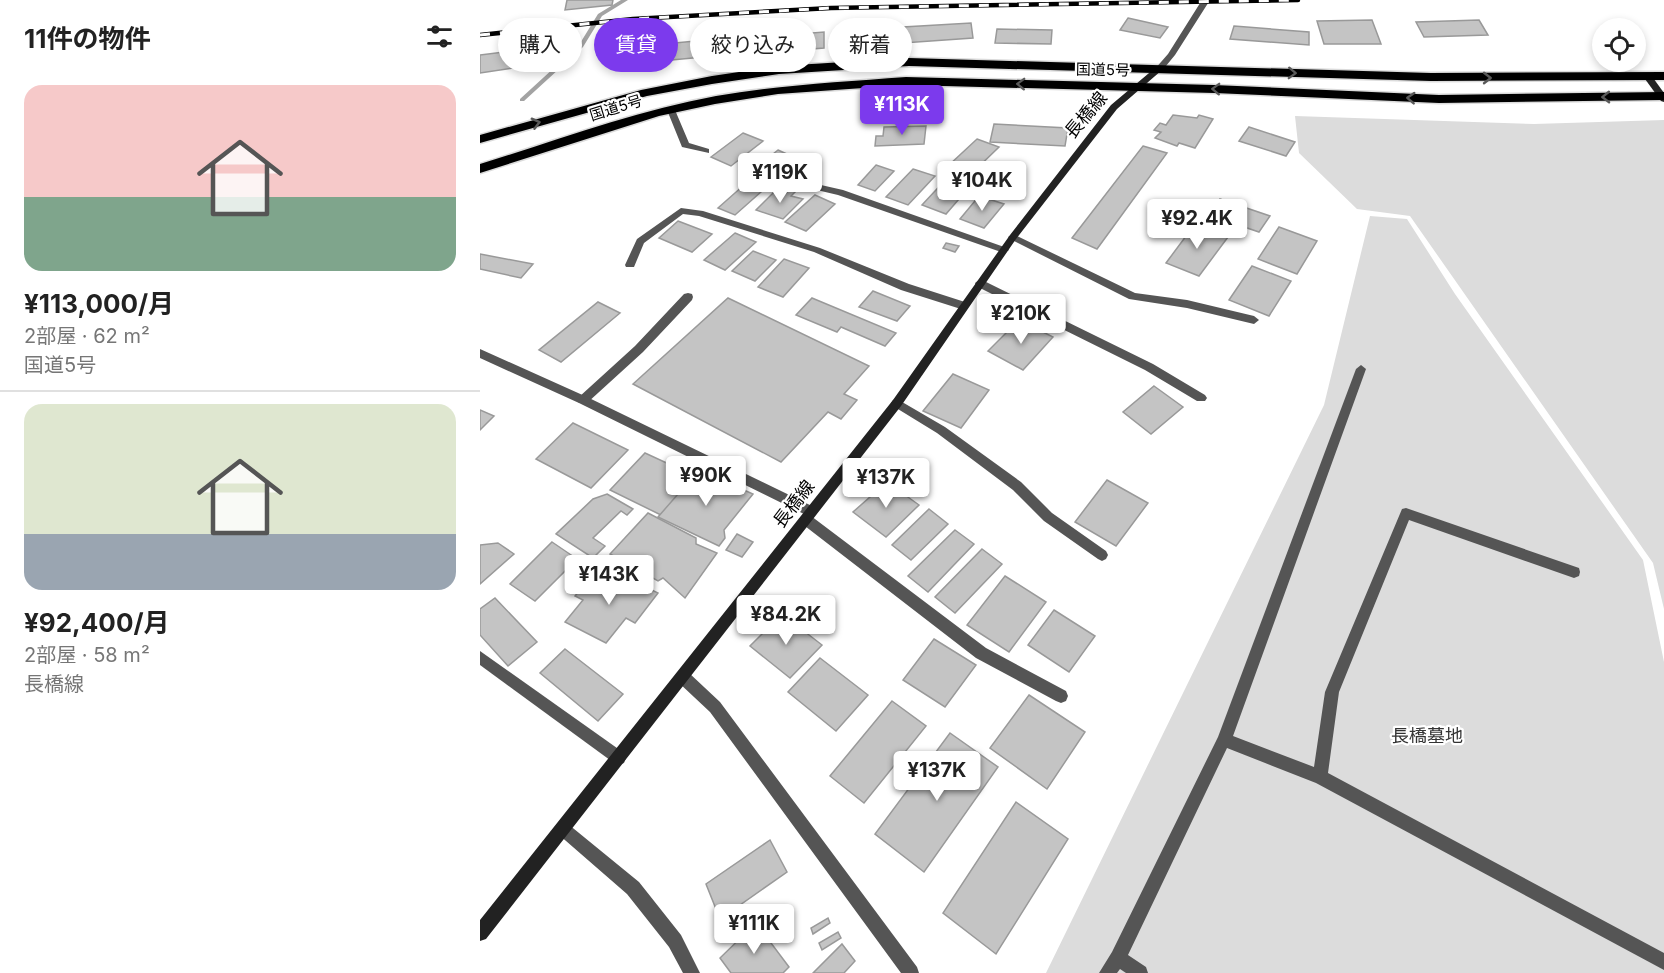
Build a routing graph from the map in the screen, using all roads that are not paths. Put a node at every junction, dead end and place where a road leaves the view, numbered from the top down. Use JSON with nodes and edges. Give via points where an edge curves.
{"nodes":[{"id":1,"x":1206,"y":0,"type":"edge"},
{"id":2,"x":1158,"y":70,"type":"junction"},
{"id":3,"x":1664,"y":76,"type":"edge"},
{"id":4,"x":1648,"y":77,"type":"junction"},
{"id":5,"x":1137,"y":87,"type":"junction"},
{"id":6,"x":1663,"y":97,"type":"edge"},
{"id":7,"x":671,"y":110,"type":"junction"},
{"id":8,"x":480,"y":139,"type":"edge"},
{"id":9,"x":706,"y":151,"type":"dead end"},
{"id":10,"x":480,"y":169,"type":"edge"},
{"id":11,"x":790,"y":181,"type":"dead end"},
{"id":12,"x":1013,"y":237,"type":"junction"},
{"id":13,"x":1004,"y":250,"type":"junction"},
{"id":14,"x":630,"y":265,"type":"dead end"},
{"id":15,"x":980,"y":283,"type":"junction"},
{"id":16,"x":687,"y":297,"type":"dead end"},
{"id":17,"x":964,"y":306,"type":"junction"},
{"id":18,"x":1254,"y":320,"type":"dead end"},
{"id":19,"x":480,"y":353,"type":"edge"},
{"id":20,"x":1361,"y":369,"type":"dead end"},
{"id":21,"x":1201,"y":398,"type":"dead end"},
{"id":22,"x":583,"y":400,"type":"junction"},
{"id":23,"x":897,"y":403,"type":"junction"},
{"id":24,"x":808,"y":515,"type":"junction"},
{"id":25,"x":1101,"y":555,"type":"dead end"},
{"id":26,"x":1574,"y":572,"type":"dead end"},
{"id":27,"x":480,"y":657,"type":"edge"},
{"id":28,"x":683,"y":677,"type":"junction"},
{"id":29,"x":1061,"y":696,"type":"dead end"},
{"id":30,"x":1224,"y":740,"type":"junction"},
{"id":31,"x":619,"y":758,"type":"junction"},
{"id":32,"x":1320,"y":777,"type":"junction"},
{"id":33,"x":562,"y":829,"type":"junction"},
{"id":34,"x":480,"y":933,"type":"edge"},
{"id":35,"x":1118,"y":958,"type":"junction"},
{"id":36,"x":1664,"y":962,"type":"edge"},
{"id":37,"x":692,"y":973,"type":"edge"},
{"id":38,"x":911,"y":973,"type":"edge"},
{"id":39,"x":1107,"y":973,"type":"edge"},
{"id":40,"x":1140,"y":973,"type":"edge"}],
"edges":[{"from":1,"to":2,"type":"street"},
{"from":2,"to":4,"type":"highway","name":"国道5号","one_way":true,"via":[[1431,77]]},
{"from":2,"to":5,"type":"street","name":"長橋線"},
{"from":8,"to":2,"type":"highway","name":"国道5号","one_way":true,"via":[[645,93],[779,70],[909,62]]},
{"from":3,"to":4,"type":"highway","name":"国道5号"},
{"from":4,"to":6,"type":"street"},
{"from":6,"to":5,"type":"highway","name":"国道5号","one_way":true,"via":[[1439,99]]},
{"from":5,"to":7,"type":"highway","name":"国道5号","one_way":true,"via":[[906,81],[778,90]]},
{"from":5,"to":12,"type":"street","name":"長橋線","via":[[1114,107]]},
{"from":7,"to":9,"type":"street","via":[[685,145]]},
{"from":7,"to":10,"type":"highway","name":"国道5号"},
{"from":11,"to":13,"type":"street","via":[[840,192]]},
{"from":12,"to":13,"type":"street","name":"長橋線"},
{"from":12,"to":18,"type":"street","via":[[1133,296]]},
{"from":13,"to":15,"type":"street","name":"長橋線"},
{"from":14,"to":17,"type":"street","via":[[640,241],[681,211],[700,213],[817,250],[905,287]]},
{"from":15,"to":17,"type":"street","name":"長橋線"},
{"from":15,"to":21,"type":"street","via":[[1149,367]]},
{"from":16,"to":22,"type":"street","via":[[639,350]]},
{"from":17,"to":23,"type":"street","name":"長橋線"},
{"from":19,"to":22,"type":"street"},
{"from":20,"to":30,"type":"street"},
{"from":22,"to":24,"type":"street"},
{"from":23,"to":24,"type":"street","name":"長橋線"},
{"from":23,"to":25,"type":"street","via":[[1017,486],[1048,517]]},
{"from":24,"to":28,"type":"street","name":"長橋線"},
{"from":24,"to":29,"type":"street","via":[[981,653]]},
{"from":26,"to":32,"type":"street","via":[[1406,513],[1332,692]]},
{"from":27,"to":31,"type":"street"},
{"from":28,"to":31,"type":"street","name":"長橋線"},
{"from":28,"to":38,"type":"street","via":[[715,707]]},
{"from":30,"to":32,"type":"street"},
{"from":30,"to":35,"type":"street"},
{"from":31,"to":33,"type":"street","name":"長橋線"},
{"from":32,"to":36,"type":"street"},
{"from":33,"to":34,"type":"street","name":"長橋線"},
{"from":33,"to":37,"type":"street","via":[[633,888],[675,941]]},
{"from":35,"to":39,"type":"street"},
{"from":35,"to":40,"type":"street"}]}
